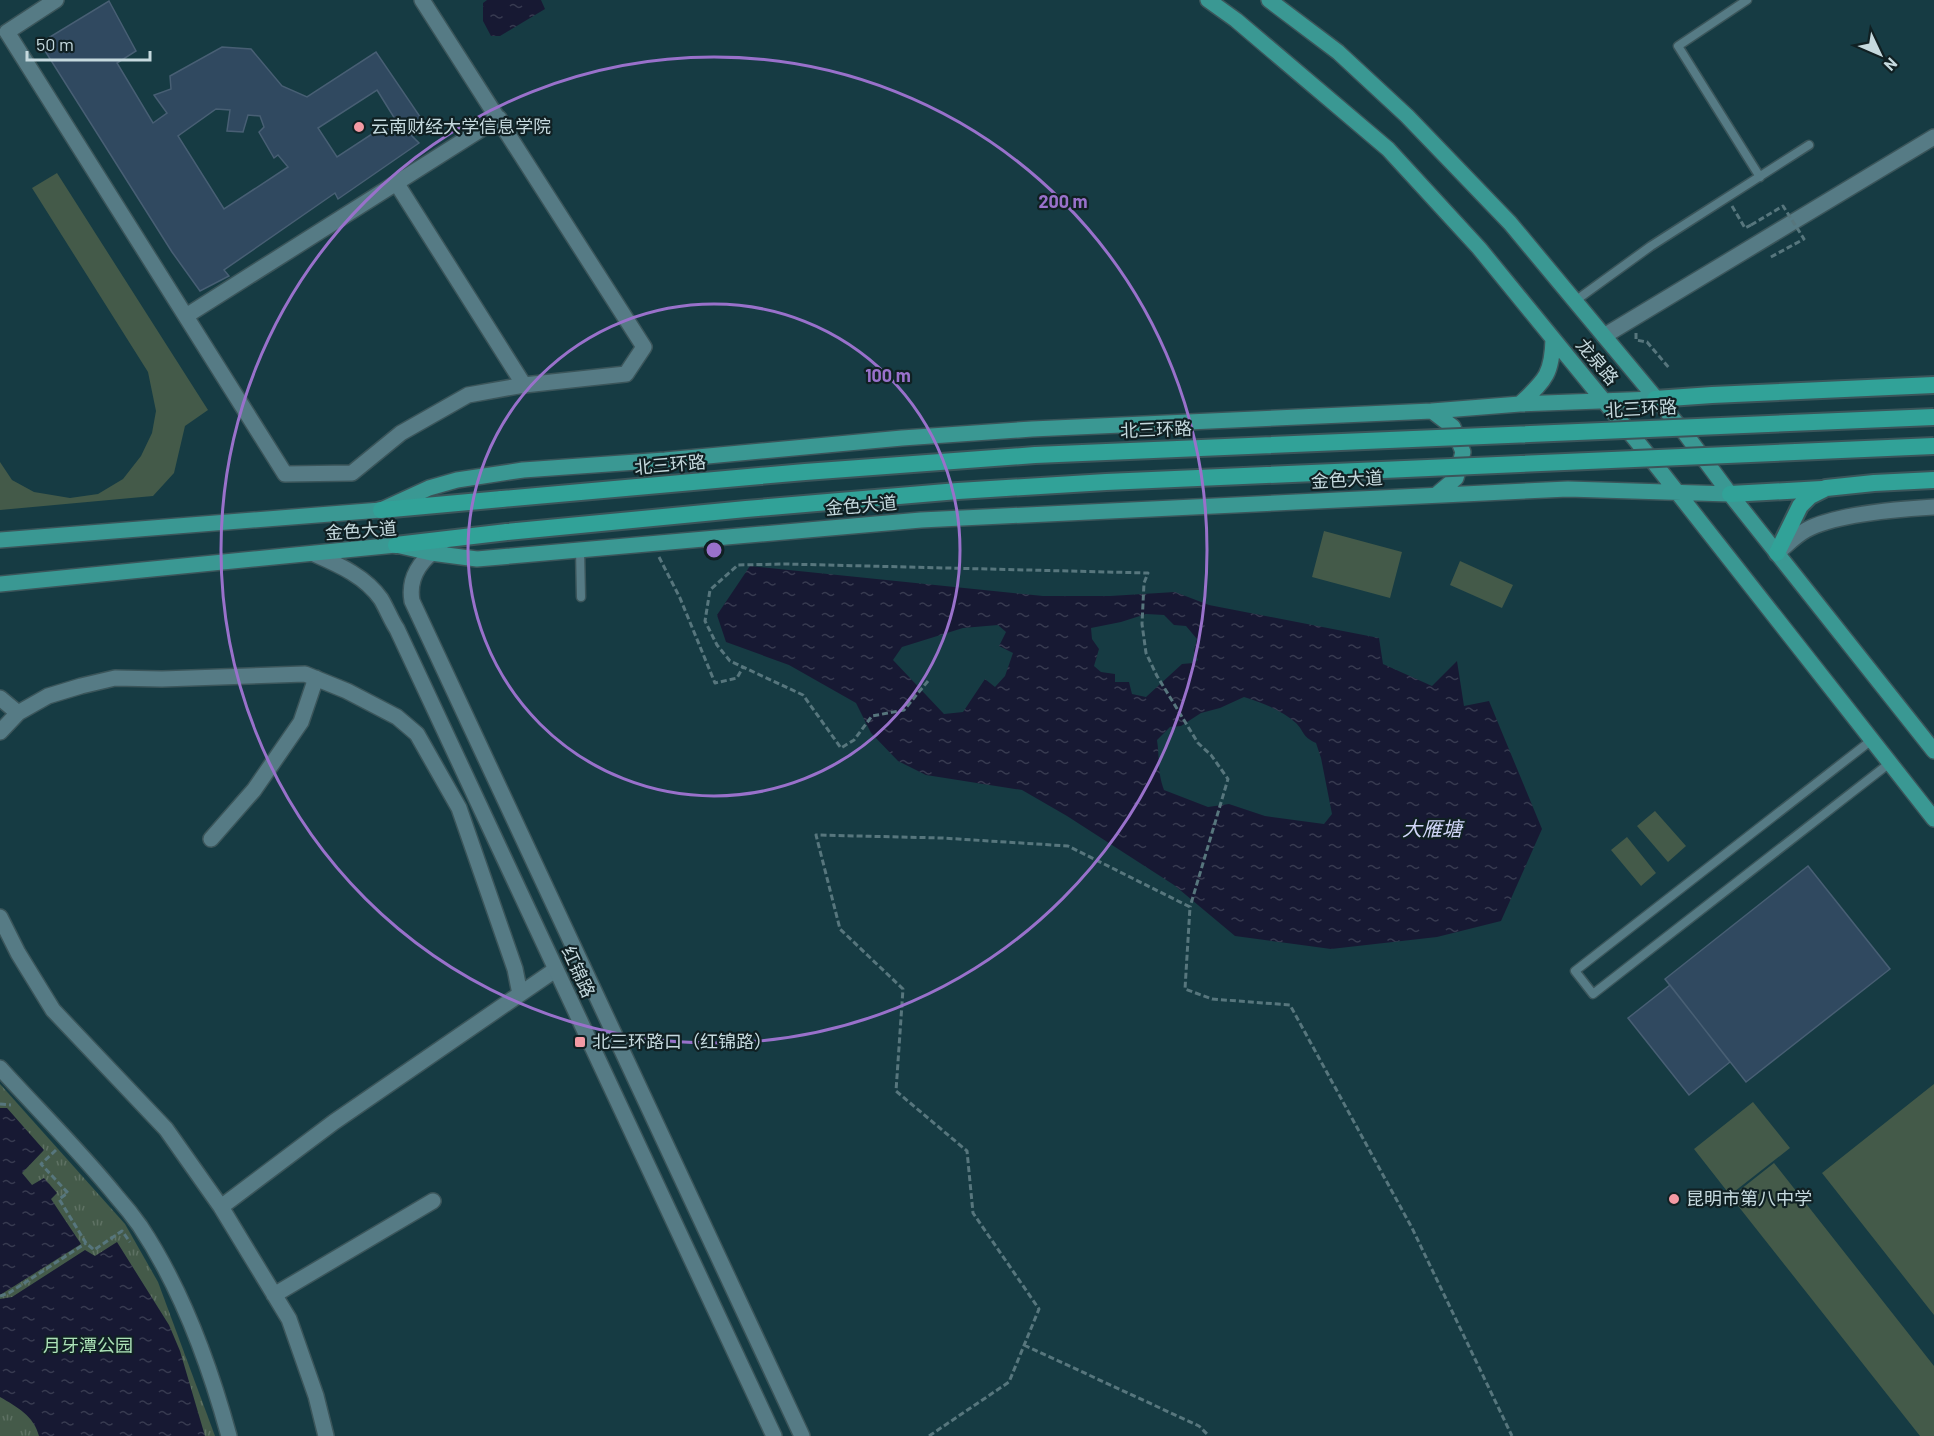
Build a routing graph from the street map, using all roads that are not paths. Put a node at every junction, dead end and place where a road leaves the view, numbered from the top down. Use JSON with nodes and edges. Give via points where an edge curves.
{"nodes":[{"id":1,"x":56,"y":0,"type":"edge"},
{"id":2,"x":422,"y":0,"type":"edge"},
{"id":3,"x":1209,"y":0,"type":"edge"},
{"id":4,"x":1269,"y":0,"type":"edge"},
{"id":5,"x":1747,"y":0,"type":"edge"},
{"id":6,"x":499,"y":118,"type":"junction"},
{"id":7,"x":1934,"y":137,"type":"edge"},
{"id":8,"x":1809,"y":144,"type":"dead end"},
{"id":9,"x":1760,"y":177,"type":"junction"},
{"id":10,"x":397,"y":184,"type":"junction"},
{"id":11,"x":1575,"y":301,"type":"junction"},
{"id":12,"x":186,"y":316,"type":"junction"},
{"id":13,"x":1604,"y":336,"type":"junction"},
{"id":14,"x":1553,"y":339,"type":"junction"},
{"id":15,"x":524,"y":385,"type":"junction"},
{"id":16,"x":1934,"y":385,"type":"edge"},
{"id":17,"x":1655,"y":399,"type":"junction"},
{"id":18,"x":1604,"y":400,"type":"junction"},
{"id":19,"x":1520,"y":404,"type":"junction"},
{"id":20,"x":1432,"y":411,"type":"junction"},
{"id":21,"x":1934,"y":417,"type":"edge"},
{"id":22,"x":1934,"y":446,"type":"edge"},
{"id":23,"x":1934,"y":480,"type":"edge"},
{"id":24,"x":1826,"y":489,"type":"junction"},
{"id":25,"x":1677,"y":492,"type":"junction"},
{"id":26,"x":1730,"y":494,"type":"junction"},
{"id":27,"x":1436,"y":495,"type":"junction"},
{"id":28,"x":1934,"y":507,"type":"edge"},
{"id":29,"x":381,"y":510,"type":"junction"},
{"id":30,"x":462,"y":536,"type":"junction"},
{"id":31,"x":0,"y":540,"type":"edge"},
{"id":32,"x":396,"y":545,"type":"junction"},
{"id":33,"x":580,"y":550,"type":"junction"},
{"id":34,"x":431,"y":553,"type":"junction"},
{"id":35,"x":1777,"y":553,"type":"junction"},
{"id":36,"x":314,"y":554,"type":"junction"},
{"id":37,"x":0,"y":584,"type":"edge"},
{"id":38,"x":581,"y":597,"type":"dead end"},
{"id":39,"x":316,"y":678,"type":"junction"},
{"id":40,"x":0,"y":698,"type":"edge"},
{"id":41,"x":18,"y":713,"type":"junction"},
{"id":42,"x":2,"y":726,"type":"edge"},
{"id":43,"x":1873,"y":739,"type":"junction"},
{"id":44,"x":1934,"y":751,"type":"edge"},
{"id":45,"x":1891,"y":762,"type":"junction"},
{"id":46,"x":1934,"y":819,"type":"edge"},
{"id":47,"x":211,"y":839,"type":"dead end"},
{"id":48,"x":0,"y":917,"type":"edge"},
{"id":49,"x":555,"y":970,"type":"junction"},
{"id":50,"x":520,"y":994,"type":"junction"},
{"id":51,"x":0,"y":1068,"type":"edge"},
{"id":52,"x":433,"y":1201,"type":"dead end"},
{"id":53,"x":221,"y":1207,"type":"junction"},
{"id":54,"x":274,"y":1295,"type":"junction"},
{"id":55,"x":229,"y":1436,"type":"edge"},
{"id":56,"x":326,"y":1436,"type":"edge"},
{"id":57,"x":774,"y":1436,"type":"edge"},
{"id":58,"x":802,"y":1436,"type":"edge"}],
"edges":[{"from":1,"to":12,"type":"street","via":[[7,32]]},
{"from":2,"to":6,"type":"street"},
{"from":3,"to":14,"type":"main road","name":"龙泉路","via":[[1388,148],[1479,248]]},
{"from":4,"to":11,"type":"main road","name":"龙泉路","via":[[1338,52],[1407,116],[1510,223]]},
{"from":5,"to":9,"type":"lane","via":[[1678,46]]},
{"from":6,"to":10,"type":"street"},
{"from":6,"to":15,"type":"street","via":[[644,347],[626,374]]},
{"from":7,"to":13,"type":"street"},
{"from":8,"to":9,"type":"lane"},
{"from":9,"to":11,"type":"lane"},
{"from":10,"to":12,"type":"street"},
{"from":10,"to":15,"type":"street"},
{"from":11,"to":13,"type":"main road","name":"龙泉路"},
{"from":12,"to":15,"type":"street","via":[[285,474],[352,473],[401,433],[468,395]]},
{"from":13,"to":17,"type":"main road","name":"龙泉路"},
{"from":14,"to":18,"type":"main road","name":"龙泉路"},
{"from":14,"to":19,"type":"main road","via":[[1552,363],[1541,384]]},
{"from":16,"to":17,"type":"highway"},
{"from":17,"to":18,"type":"main road","name":"金色大道"},
{"from":17,"to":26,"type":"main road","name":"龙泉路"},
{"from":18,"to":19,"type":"main road","name":"金色大道"},
{"from":18,"to":25,"type":"main road","name":"龙泉路"},
{"from":19,"to":20,"type":"main road","name":"金色大道"},
{"from":20,"to":27,"type":"main road","via":[[1453,427],[1463,452],[1456,478]]},
{"from":20,"to":29,"type":"main road","name":"金色大道","via":[[1032,429],[523,470],[457,480]]},
{"from":21,"to":29,"type":"highway","name":"北三环路","bridge":true,"via":[[1035,455]]},
{"from":22,"to":30,"type":"highway","bridge":true,"via":[[958,491]]},
{"from":23,"to":24,"type":"highway"},
{"from":24,"to":26,"type":"highway"},
{"from":24,"to":35,"type":"highway","via":[[1800,506]]},
{"from":25,"to":26,"type":"main road","name":"金色大道"},
{"from":25,"to":27,"type":"main road","name":"金色大道","via":[[1568,489]]},
{"from":25,"to":43,"type":"main road","name":"龙泉路"},
{"from":26,"to":35,"type":"main road","name":"龙泉路"},
{"from":27,"to":33,"type":"main road","name":"金色大道","via":[[921,520]]},
{"from":28,"to":35,"type":"street","via":[[1826,522],[1805,530]]},
{"from":29,"to":31,"type":"main road","name":"金色大道"},
{"from":30,"to":32,"type":"highway"},
{"from":30,"to":34,"type":"street"},
{"from":32,"to":34,"type":"main road","name":"金色大道"},
{"from":32,"to":36,"type":"main road","name":"金色大道"},
{"from":33,"to":34,"type":"main road","name":"金色大道","via":[[477,559]]},
{"from":33,"to":38,"type":"lane"},
{"from":34,"to":58,"type":"street","name":"红锦路","via":[[415,572],[412,601]]},
{"from":35,"to":44,"type":"main road","name":"龙泉路"},
{"from":36,"to":37,"type":"main road","name":"金色大道"},
{"from":36,"to":49,"type":"street","name":"红锦路","via":[[344,567],[381,599]]},
{"from":39,"to":41,"type":"street","via":[[305,674],[115,678],[48,696]]},
{"from":39,"to":47,"type":"street","via":[[301,722],[254,790]]},
{"from":39,"to":50,"type":"street","via":[[398,717],[417,734],[459,808],[515,969]]},
{"from":40,"to":41,"type":"street"},
{"from":41,"to":42,"type":"street"},
{"from":43,"to":45,"type":"main road","name":"龙泉路"},
{"from":43,"to":45,"type":"lane","via":[[1575,971],[1593,994]]},
{"from":45,"to":46,"type":"main road","name":"龙泉路"},
{"from":48,"to":53,"type":"street","via":[[53,1010],[166,1129]]},
{"from":49,"to":50,"type":"street"},
{"from":49,"to":57,"type":"street","name":"红锦路"},
{"from":50,"to":53,"type":"street","via":[[334,1122]]},
{"from":51,"to":55,"type":"street","via":[[92,1165],[140,1225],[201,1346]]},
{"from":52,"to":54,"type":"street"},
{"from":53,"to":54,"type":"street"},
{"from":54,"to":56,"type":"street","via":[[289,1319]]}]}
